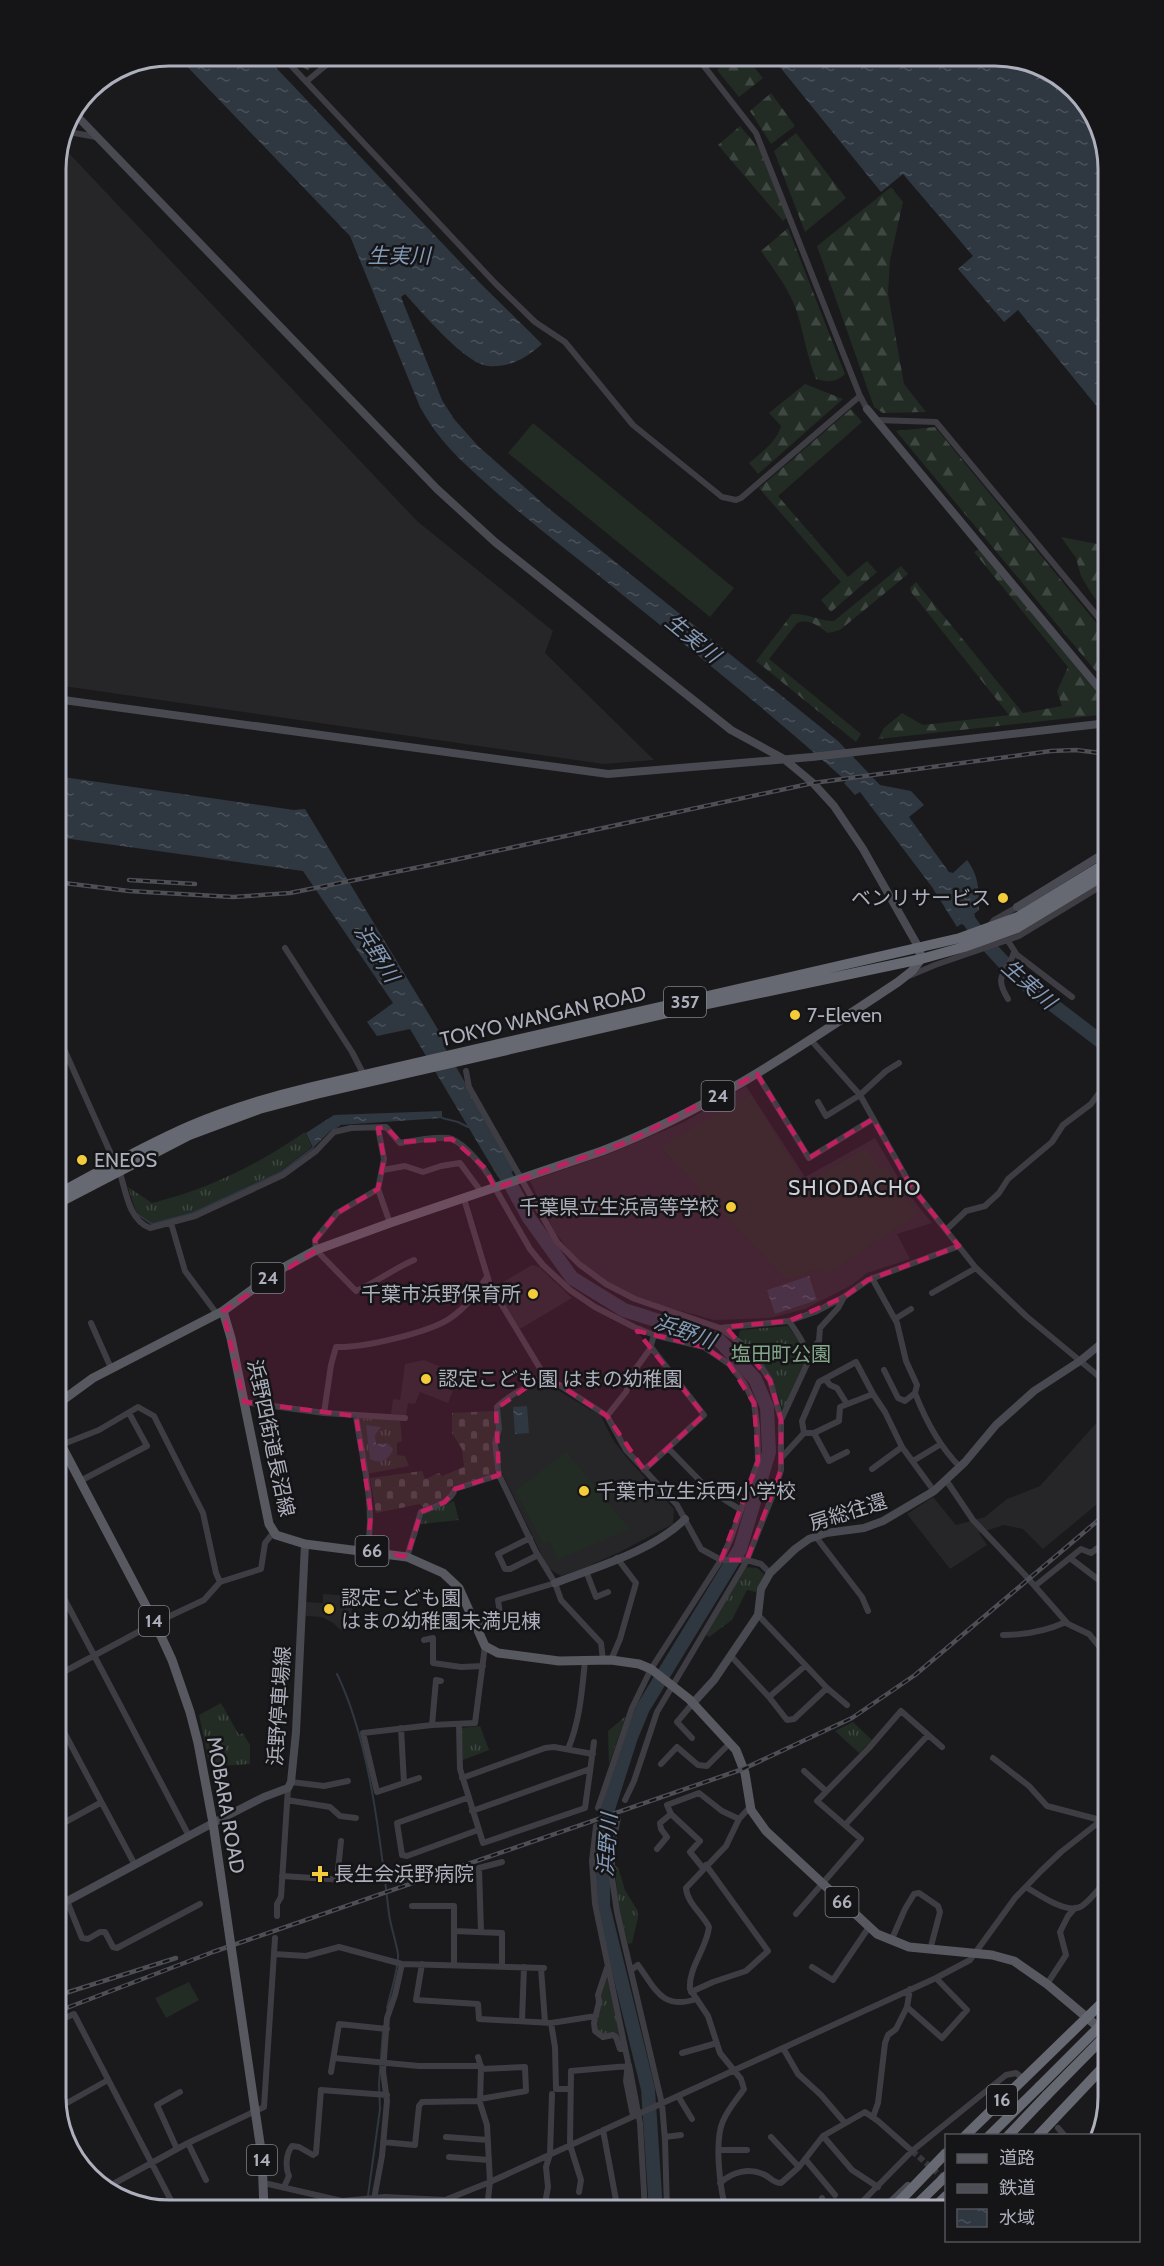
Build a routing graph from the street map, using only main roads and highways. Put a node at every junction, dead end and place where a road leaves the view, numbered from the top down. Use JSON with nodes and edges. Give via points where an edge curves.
{"nodes":[{"id":1,"x":1098,"y":868,"type":"edge"},
{"id":2,"x":1098,"y":879,"type":"edge"},
{"id":3,"x":963,"y":947,"type":"junction"},
{"id":4,"x":920,"y":954,"type":"junction"},
{"id":5,"x":117,"y":1167,"type":"junction"},
{"id":6,"x":66,"y":1190,"type":"edge"},
{"id":7,"x":66,"y":1198,"type":"edge"},
{"id":8,"x":220,"y":1312,"type":"junction"},
{"id":9,"x":66,"y":1398,"type":"edge"},
{"id":10,"x":66,"y":1454,"type":"edge"},
{"id":11,"x":1098,"y":2008,"type":"edge"},
{"id":12,"x":1088,"y":2019,"type":"junction"},
{"id":13,"x":1098,"y":2026,"type":"edge"},
{"id":14,"x":1098,"y":2029,"type":"edge"},
{"id":15,"x":1098,"y":2043,"type":"edge"},
{"id":16,"x":1098,"y":2073,"type":"edge"},
{"id":17,"x":1043,"y":2091,"type":"junction"},
{"id":18,"x":966,"y":2134,"type":"edge"},
{"id":19,"x":991,"y":2134,"type":"edge"},
{"id":20,"x":1010,"y":2134,"type":"edge"},
{"id":21,"x":1040,"y":2134,"type":"edge"},
{"id":22,"x":945,"y":2154,"type":"edge"},
{"id":23,"x":945,"y":2176,"type":"edge"},
{"id":24,"x":264,"y":2200,"type":"edge"},
{"id":25,"x":900,"y":2200,"type":"edge"},
{"id":26,"x":922,"y":2200,"type":"edge"}],
"edges":[{"from":1,"to":3,"type":"highway","name":"TOKYO WANGAN ROAD","number":"357","via":[[1048,900],[986,930]]},
{"from":2,"to":3,"type":"highway","name":"TOKYO WANGAN ROAD","number":"357","via":[[1017,928]]},
{"from":3,"to":4,"type":"highway","name":"TOKYO WANGAN ROAD","number":"357"},
{"from":4,"to":5,"type":"highway","name":"TOKYO WANGAN ROAD","number":"357","via":[[366,1080],[242,1115]]},
{"from":4,"to":8,"type":"main road","number":"24","via":[[912,971],[898,982],[714,1099],[627,1142],[316,1250],[279,1270]]},
{"from":5,"to":6,"type":"highway","name":"TOKYO WANGAN ROAD","number":"357"},
{"from":5,"to":7,"type":"highway","name":"TOKYO WANGAN ROAD","number":"357"},
{"from":8,"to":9,"type":"main road","number":"24","via":[[111,1368]]},
{"from":8,"to":12,"type":"main road","name":"浜野四街道長沼線","number":"66","via":[[231,1338],[273,1533],[305,1544],[407,1557],[443,1574],[463,1594],[486,1646],[498,1653],[559,1661],[607,1660],[651,1669],[693,1703],[740,1757],[750,1807],[765,1831],[869,1927],[909,1947],[992,1955],[1014,1961]]},
{"from":10,"to":24,"type":"main road","name":"MOBARA ROAD","number":"14","bridge":true,"via":[[155,1623],[190,1712],[213,1823],[255,2110]]},
{"from":11,"to":12,"type":"highway","number":"16"},
{"from":12,"to":13,"type":"main road","number":"66"},
{"from":12,"to":18,"type":"highway","number":"16"},
{"from":14,"to":17,"type":"highway","bridge":true},
{"from":15,"to":17,"type":"highway","bridge":true},
{"from":16,"to":21,"type":"highway","number":"16"},
{"from":17,"to":19,"type":"highway"},
{"from":17,"to":20,"type":"highway"},
{"from":22,"to":25,"type":"highway"},
{"from":23,"to":26,"type":"highway"}]}
